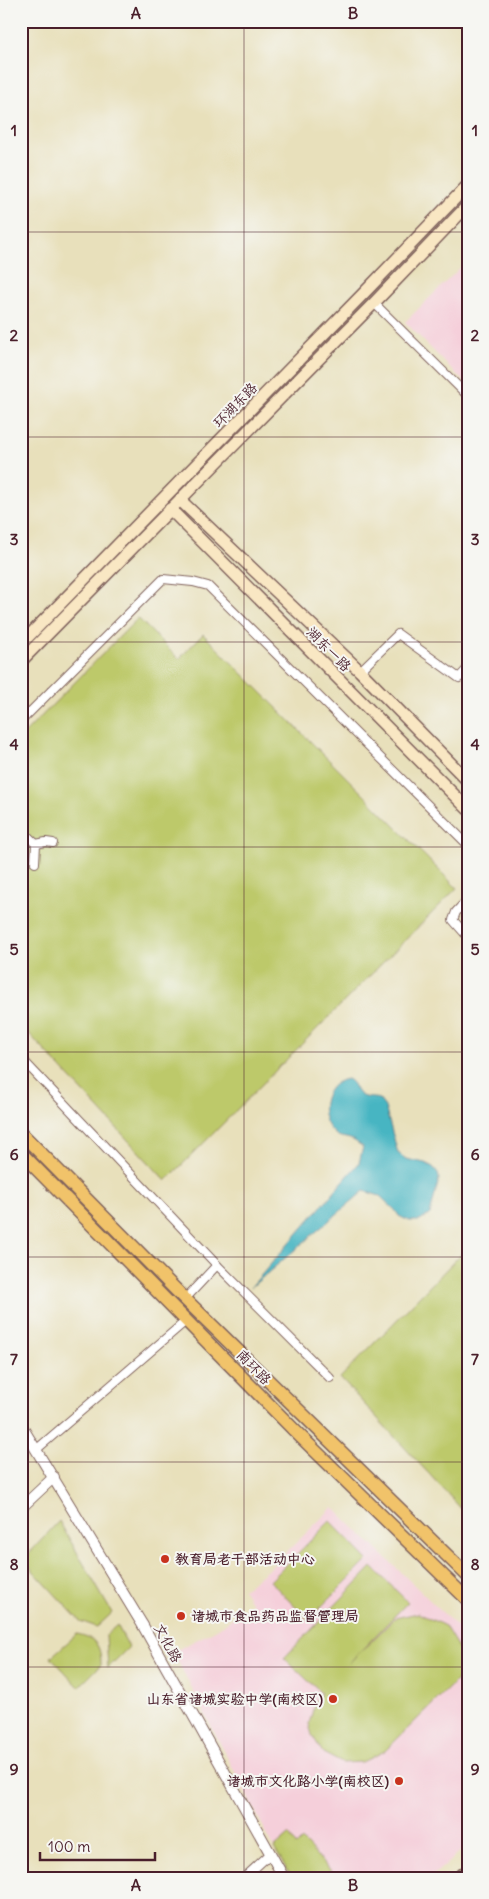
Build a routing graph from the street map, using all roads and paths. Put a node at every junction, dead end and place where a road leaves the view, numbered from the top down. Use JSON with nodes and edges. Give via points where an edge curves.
{"nodes":[{"id":1,"x":468,"y":185,"type":"edge"},
{"id":2,"x":468,"y":204,"type":"edge"},
{"id":3,"x":374,"y":303,"type":"junction"},
{"id":4,"x":468,"y":396,"type":"edge"},
{"id":5,"x":180,"y":500,"type":"junction"},
{"id":6,"x":170,"y":509,"type":"junction"},
{"id":7,"x":21,"y":644,"type":"edge"},
{"id":8,"x":21,"y":662,"type":"edge"},
{"id":9,"x":468,"y":668,"type":"edge"},
{"id":10,"x":360,"y":671,"type":"junction"},
{"id":11,"x":21,"y":721,"type":"edge"},
{"id":12,"x":468,"y":781,"type":"edge"},
{"id":13,"x":468,"y":810,"type":"edge"},
{"id":14,"x":21,"y":830,"type":"edge"},
{"id":15,"x":53,"y":843,"type":"dead end"},
{"id":16,"x":36,"y":844,"type":"junction"},
{"id":17,"x":468,"y":846,"type":"edge"},
{"id":18,"x":35,"y":864,"type":"dead end"},
{"id":19,"x":468,"y":900,"type":"edge"},
{"id":20,"x":468,"y":937,"type":"edge"},
{"id":21,"x":21,"y":1058,"type":"edge"},
{"id":22,"x":21,"y":1133,"type":"edge"},
{"id":23,"x":21,"y":1153,"type":"edge"},
{"id":24,"x":217,"y":1265,"type":"junction"},
{"id":25,"x":185,"y":1299,"type":"junction"},
{"id":26,"x":187,"y":1320,"type":"junction"},
{"id":27,"x":330,"y":1378,"type":"dead end"},
{"id":28,"x":21,"y":1425,"type":"edge"},
{"id":29,"x":37,"y":1449,"type":"junction"},
{"id":30,"x":54,"y":1477,"type":"junction"},
{"id":31,"x":21,"y":1508,"type":"edge"},
{"id":32,"x":468,"y":1576,"type":"edge"},
{"id":33,"x":468,"y":1600,"type":"edge"},
{"id":34,"x":270,"y":1854,"type":"junction"},
{"id":35,"x":468,"y":1870,"type":"edge"},
{"id":36,"x":244,"y":1878,"type":"edge"},
{"id":37,"x":284,"y":1878,"type":"edge"},
{"id":38,"x":458,"y":1878,"type":"edge"}],
"edges":[{"from":1,"to":7,"type":"main road","name":"环湖东路"},
{"from":2,"to":3,"type":"main road","name":"环湖东路"},
{"from":3,"to":4,"type":"street"},
{"from":3,"to":5,"type":"main road","name":"环湖东路"},
{"from":5,"to":6,"type":"main road","name":"环湖东路"},
{"from":5,"to":10,"type":"main road","name":"湖东一路"},
{"from":6,"to":8,"type":"main road","name":"环湖东路"},
{"from":6,"to":13,"type":"main road","name":"湖东一路"},
{"from":9,"to":10,"type":"street","via":[[458,678],[398,634]]},
{"from":10,"to":12,"type":"main road","name":"湖东一路"},
{"from":11,"to":17,"type":"street","via":[[163,579],[208,586]]},
{"from":14,"to":16,"type":"street"},
{"from":15,"to":16,"type":"street"},
{"from":16,"to":18,"type":"street"},
{"from":19,"to":20,"type":"street","via":[[452,920]]},
{"from":21,"to":24,"type":"street"},
{"from":22,"to":25,"type":"highway","name":"南环路"},
{"from":23,"to":26,"type":"highway","name":"南环路"},
{"from":24,"to":25,"type":"street"},
{"from":24,"to":27,"type":"street"},
{"from":25,"to":32,"type":"highway","name":"南环路"},
{"from":26,"to":29,"type":"street"},
{"from":26,"to":33,"type":"highway","name":"南环路"},
{"from":28,"to":29,"type":"street","name":"文化路"},
{"from":29,"to":30,"type":"street","name":"文化路"},
{"from":30,"to":31,"type":"street"},
{"from":30,"to":34,"type":"street","name":"文化路","via":[[142,1624]]},
{"from":34,"to":36,"type":"street"},
{"from":34,"to":37,"type":"street","name":"文化路"},
{"from":35,"to":38,"type":"main road"}]}
